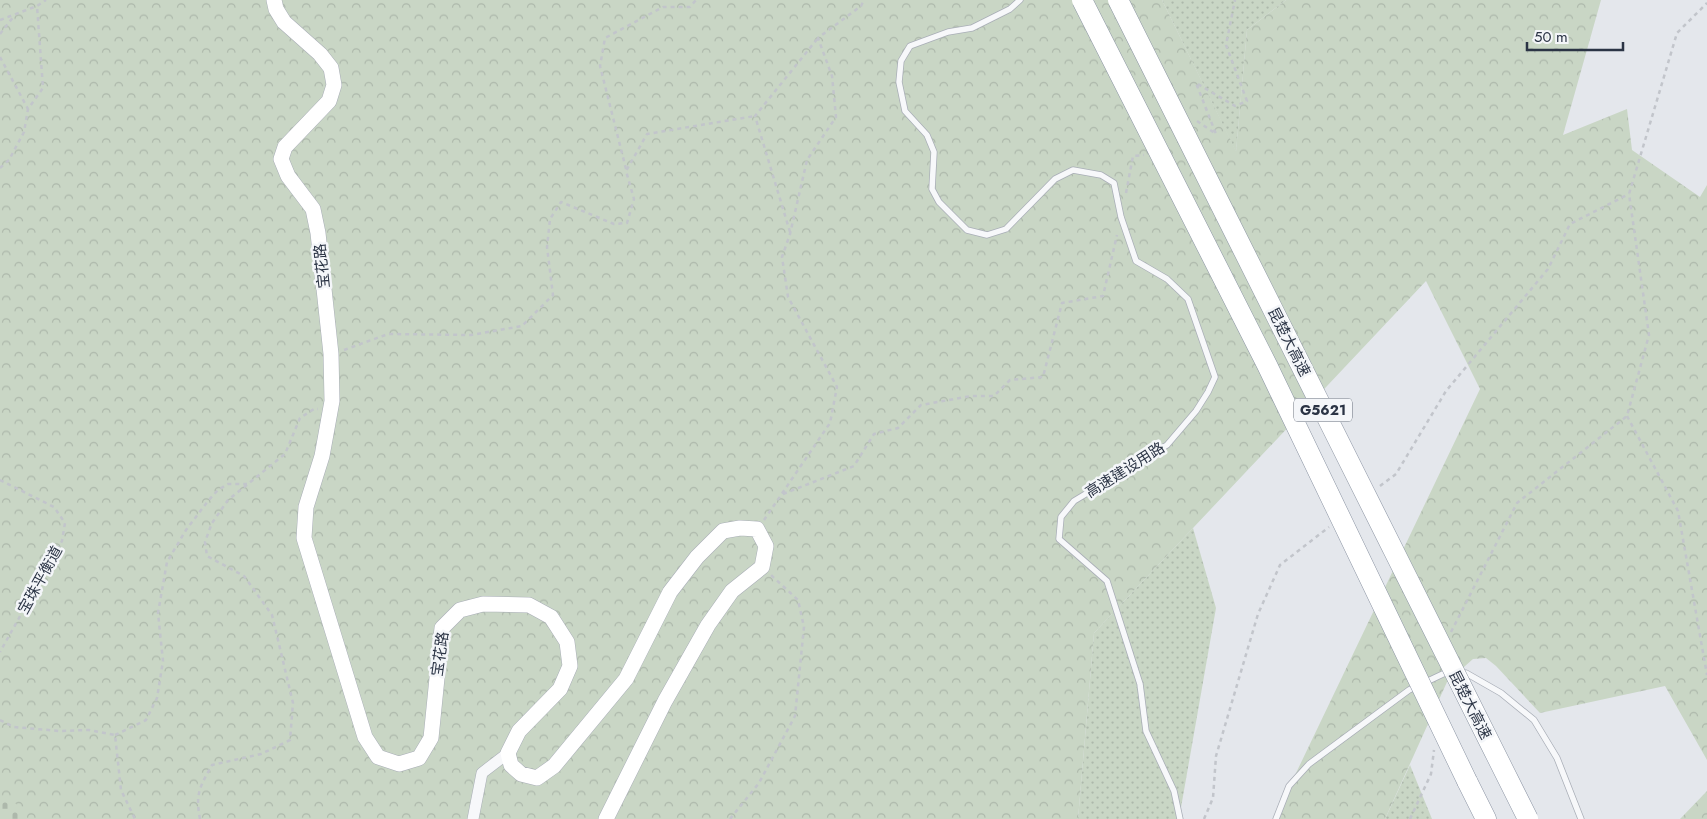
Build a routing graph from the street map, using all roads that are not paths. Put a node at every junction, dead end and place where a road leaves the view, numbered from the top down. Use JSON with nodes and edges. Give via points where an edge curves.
{"nodes":[{"id":1,"x":274,"y":0,"type":"edge"},
{"id":2,"x":1020,"y":0,"type":"edge"},
{"id":3,"x":1082,"y":0,"type":"edge"},
{"id":4,"x":1118,"y":0,"type":"edge"},
{"id":5,"x":508,"y":753,"type":"junction"},
{"id":6,"x":473,"y":819,"type":"edge"},
{"id":7,"x":606,"y":819,"type":"edge"},
{"id":8,"x":1180,"y":819,"type":"edge"},
{"id":9,"x":1276,"y":819,"type":"edge"},
{"id":10,"x":1486,"y":819,"type":"edge"},
{"id":11,"x":1528,"y":819,"type":"edge"},
{"id":12,"x":1581,"y":819,"type":"edge"}],
"edges":[{"from":1,"to":5,"type":"main road","name":"宝花路","via":[[284,22],[320,54],[330,68],[334,85],[328,101],[285,147],[281,159],[288,176],[313,209],[331,354],[332,401],[322,456],[306,507],[304,538],[365,737],[378,758],[399,764],[419,758],[431,738],[442,628],[460,610],[483,604],[529,605],[551,617],[562,633],[567,642],[570,666],[560,689],[519,731]]},
{"from":2,"to":8,"type":"lane","name":"高速建设用路","via":[[1010,9],[972,28],[948,32],[910,46],[901,61],[900,82],[905,111],[927,135],[934,152],[932,189],[939,202],[967,230],[987,236],[1006,229],[1055,178],[1073,170],[1101,175],[1114,183],[1136,261],[1167,279],[1188,299],[1215,378],[1208,392],[1167,445],[1074,501],[1060,517],[1059,540],[1107,581],[1140,684],[1146,731],[1174,792]]},
{"from":3,"to":10,"type":"highway","name":"昆楚大高速","number":"G5621","bridge":true,"via":[[1267,365]]},
{"from":4,"to":11,"type":"highway","name":"昆楚大高速","number":"G5621","bridge":true},
{"from":5,"to":6,"type":"street","via":[[482,773]]},
{"from":5,"to":7,"type":"main road","via":[[511,765],[521,774],[537,778],[554,766],[626,679],[670,592],[697,557],[723,531],[757,529],[766,546],[762,567],[732,591],[708,625],[665,701]]},
{"from":9,"to":12,"type":"lane","via":[[1289,786],[1309,764],[1409,690],[1444,672],[1466,673],[1501,693],[1534,720],[1557,758]]}]}
